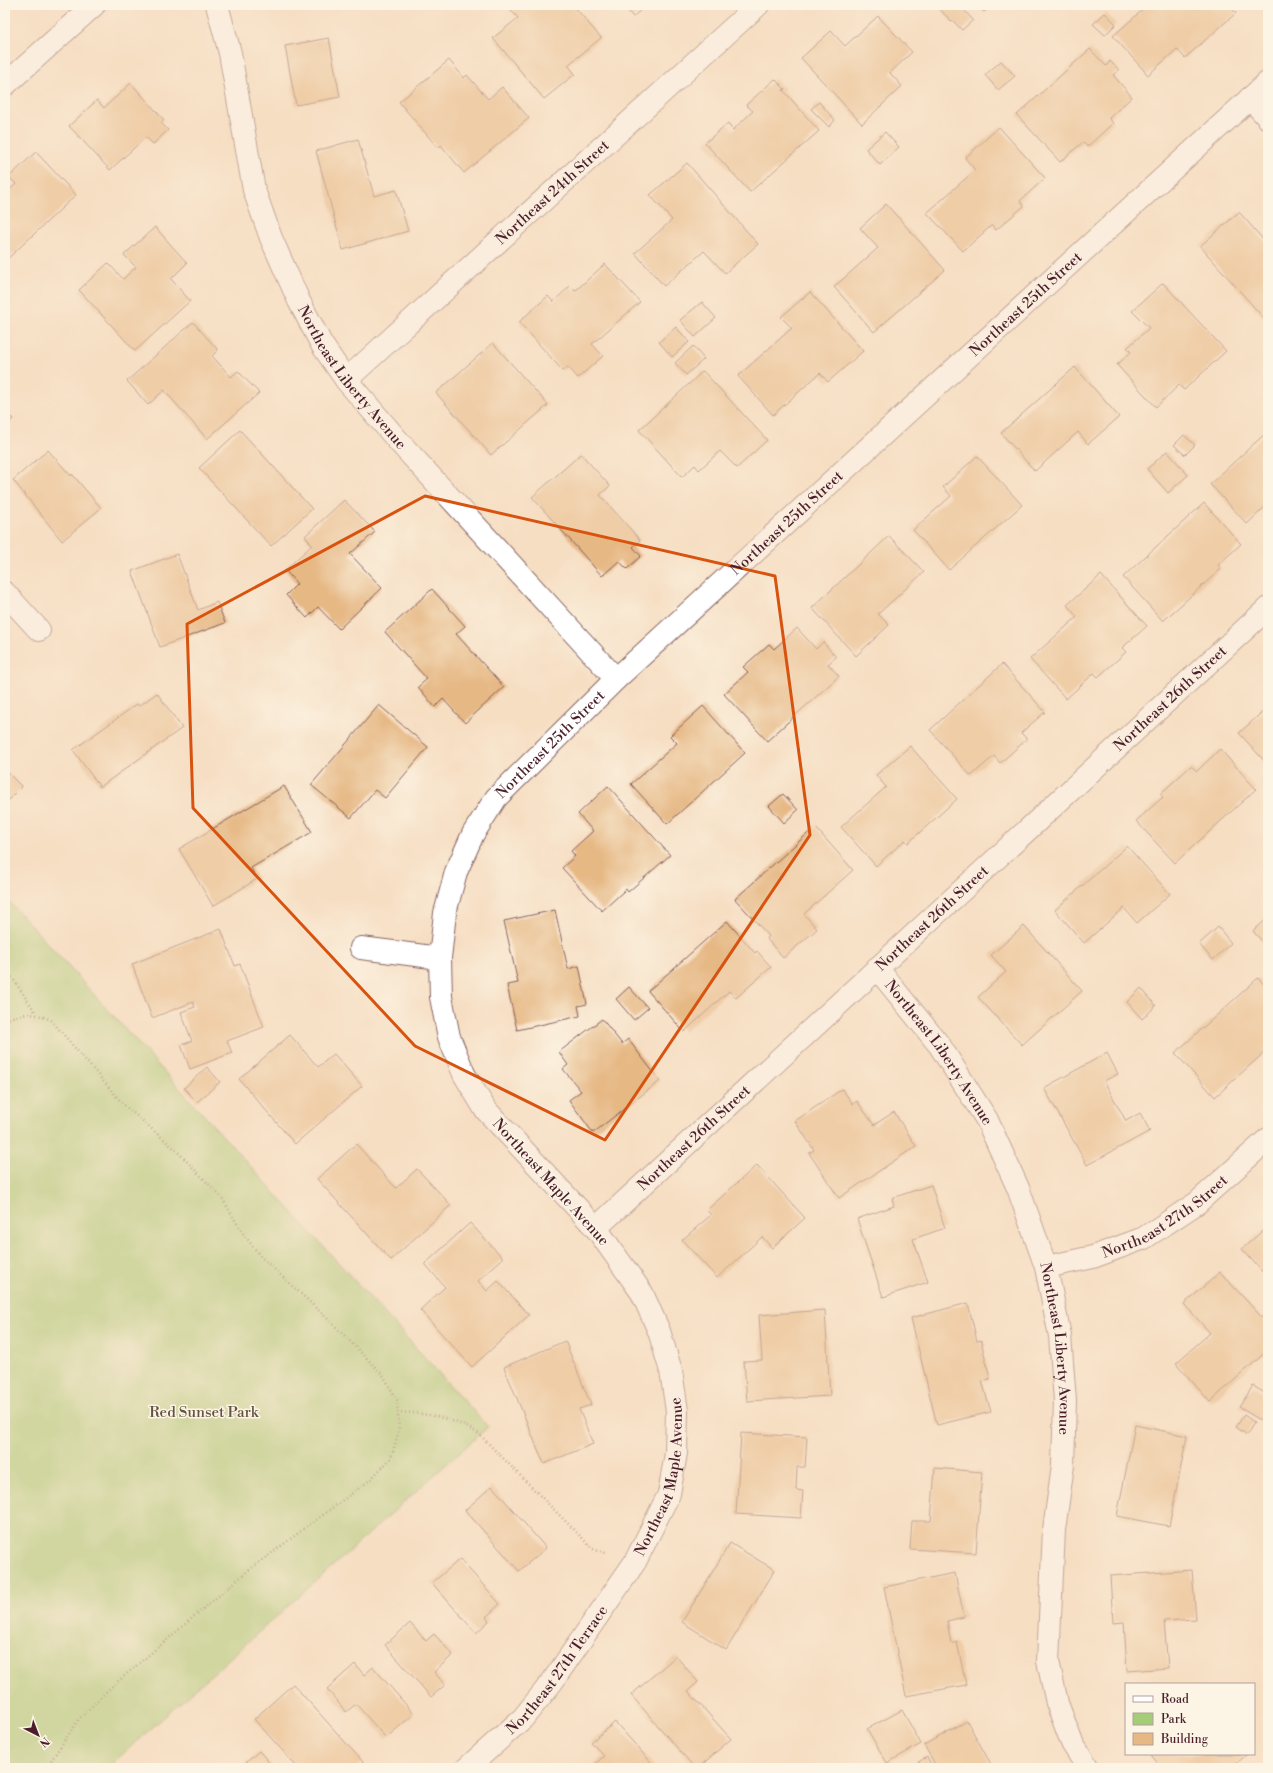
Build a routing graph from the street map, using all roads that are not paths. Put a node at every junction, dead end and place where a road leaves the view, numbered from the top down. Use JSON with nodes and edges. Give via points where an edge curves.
{"nodes":[{"id":1,"x":94,"y":5,"type":"edge"},
{"id":2,"x":217,"y":5,"type":"edge"},
{"id":3,"x":758,"y":5,"type":"edge"},
{"id":4,"x":1268,"y":82,"type":"edge"},
{"id":5,"x":5,"y":85,"type":"edge"},
{"id":6,"x":1250,"y":98,"type":"junction"},
{"id":7,"x":1268,"y":118,"type":"edge"},
{"id":8,"x":346,"y":380,"type":"junction"},
{"id":9,"x":5,"y":593,"type":"edge"},
{"id":10,"x":1268,"y":608,"type":"edge"},
{"id":11,"x":39,"y":630,"type":"dead end"},
{"id":12,"x":616,"y":679,"type":"junction"},
{"id":13,"x":361,"y":948,"type":"dead end"},
{"id":14,"x":440,"y":958,"type":"junction"},
{"id":15,"x":877,"y":968,"type":"junction"},
{"id":16,"x":1268,"y":1139,"type":"edge"},
{"id":17,"x":596,"y":1228,"type":"junction"},
{"id":18,"x":1046,"y":1267,"type":"junction"},
{"id":19,"x":635,"y":1562,"type":"joint"},
{"id":20,"x":468,"y":1768,"type":"edge"},
{"id":21,"x":1088,"y":1768,"type":"edge"}],
"edges":[{"from":1,"to":5,"type":"street"},
{"from":2,"to":8,"type":"street","name":"Northeast Liberty Avenue","via":[[230,53],[254,190],[271,238],[299,301],[322,345]]},
{"from":3,"to":8,"type":"street","name":"Northeast 24th Street"},
{"from":4,"to":6,"type":"street","name":"Northeast 25th Street"},
{"from":6,"to":7,"type":"street"},
{"from":6,"to":12,"type":"street","name":"Northeast 25th Street"},
{"from":8,"to":12,"type":"street","name":"Northeast Liberty Avenue","via":[[400,443]]},
{"from":9,"to":11,"type":"street"},
{"from":10,"to":15,"type":"street","name":"Northeast 26th Street"},
{"from":12,"to":14,"type":"street","name":"Northeast 25th Street","via":[[496,798],[477,828],[456,872],[445,914]]},
{"from":13,"to":14,"type":"street"},
{"from":14,"to":17,"type":"street","name":"Northeast Maple Avenue","via":[[441,997],[449,1037],[464,1074],[485,1109]]},
{"from":15,"to":17,"type":"street","name":"Northeast 26th Street"},
{"from":15,"to":18,"type":"street","name":"Northeast Liberty Avenue","via":[[940,1046],[987,1120],[1018,1188]]},
{"from":16,"to":18,"type":"street","name":"Northeast 27th Street","via":[[1197,1203],[1144,1238],[1094,1256]]},
{"from":17,"to":19,"type":"street","name":"Northeast Maple Avenue","via":[[642,1294],[659,1331],[671,1370],[677,1411],[676,1453],[669,1494]]},
{"from":18,"to":21,"type":"street","name":"Northeast Liberty Avenue","via":[[1060,1336],[1065,1401],[1063,1465],[1054,1530],[1048,1661],[1057,1703],[1072,1743]]},
{"from":19,"to":20,"type":"street","name":"Northeast 27th Terrace","via":[[552,1682],[523,1718]]}]}
